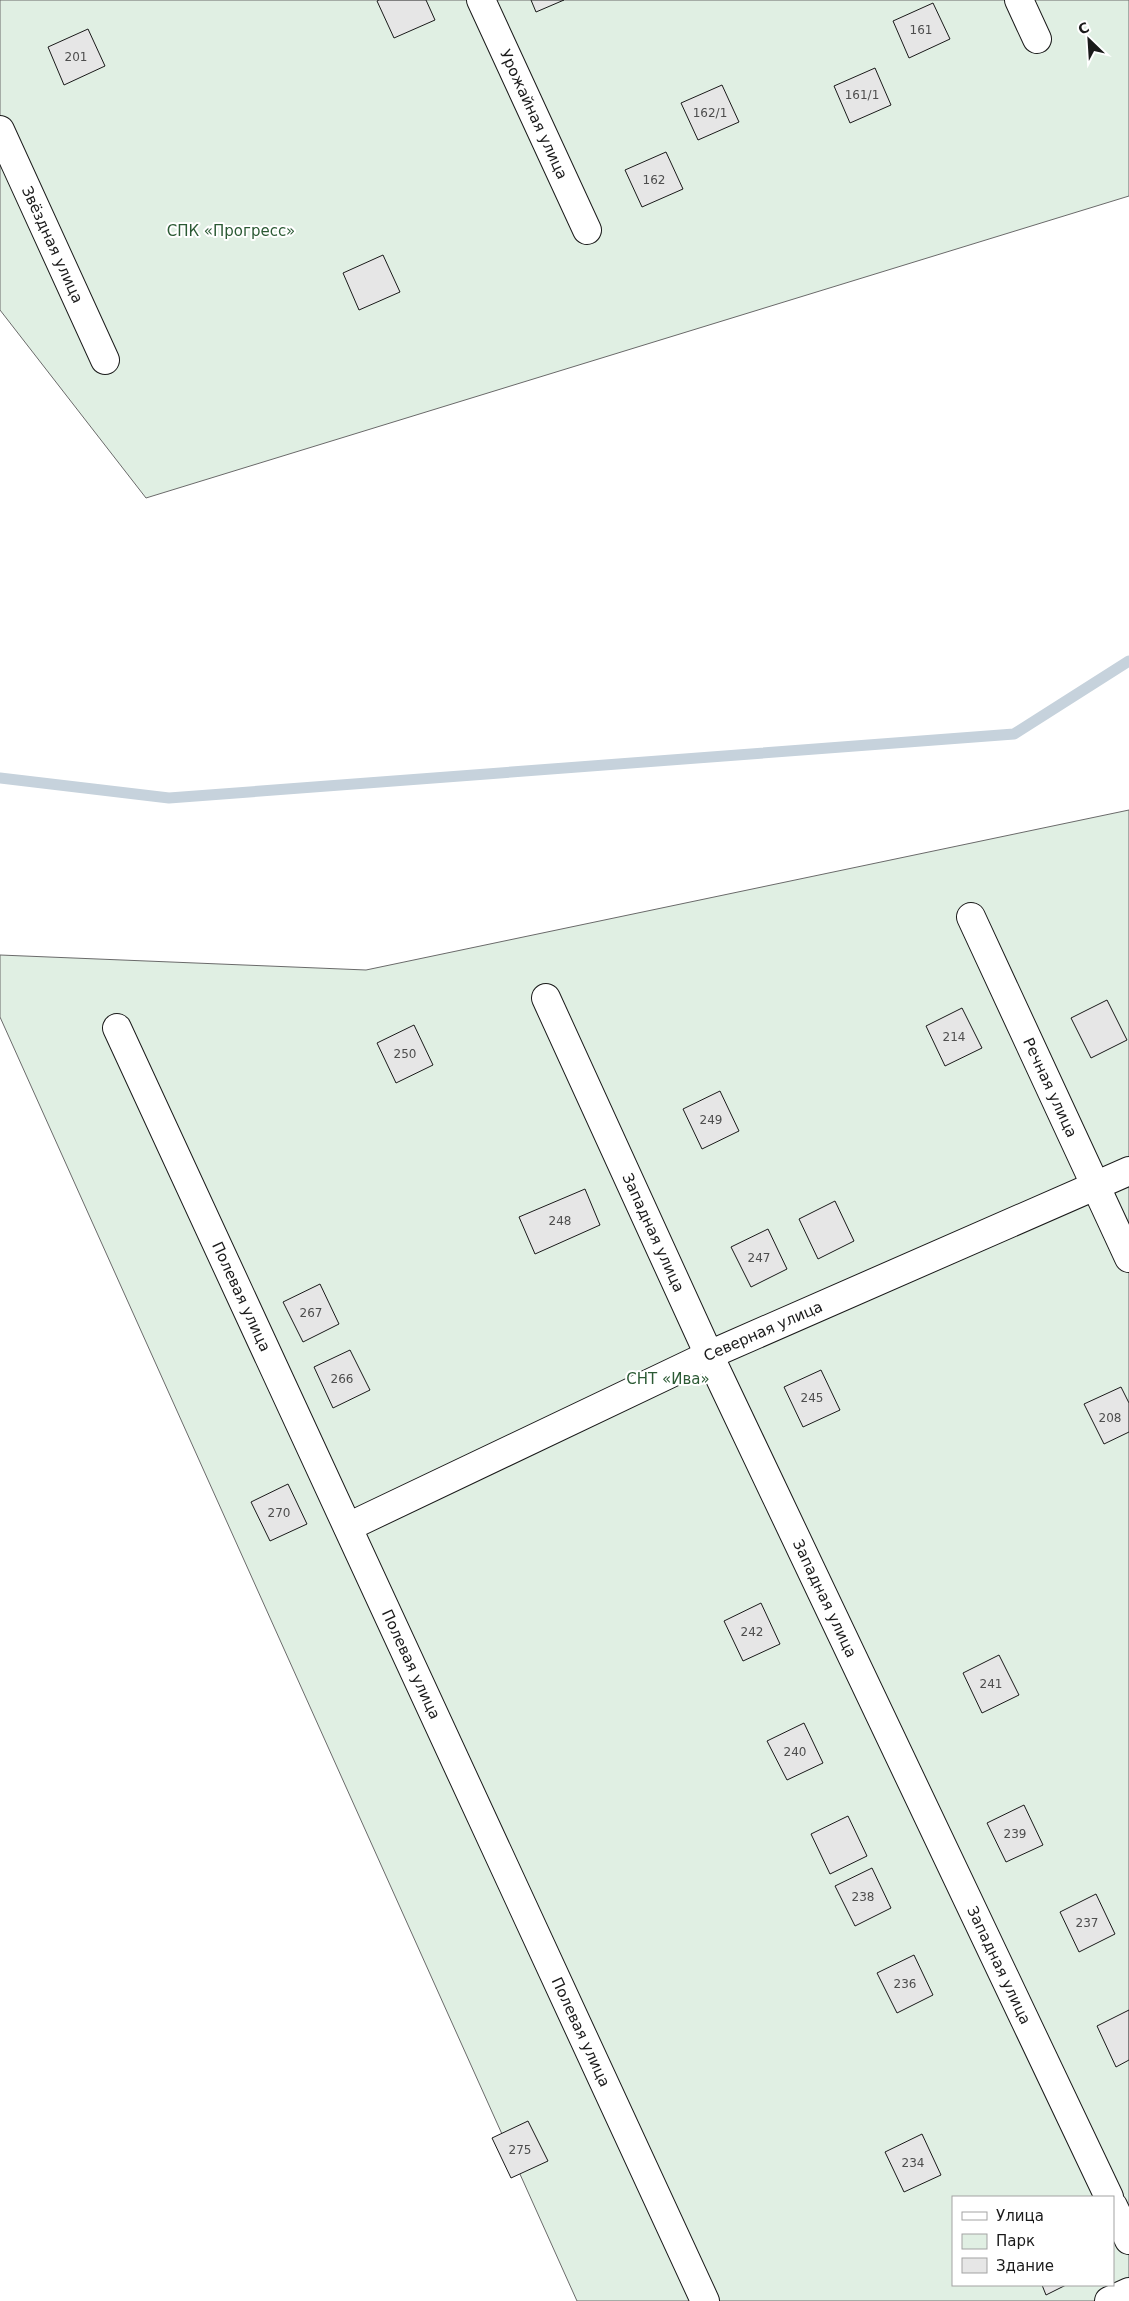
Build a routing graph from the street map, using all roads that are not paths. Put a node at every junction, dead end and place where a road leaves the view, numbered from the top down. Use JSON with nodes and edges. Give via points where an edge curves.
{"nodes":[{"id":1,"x":481,"y":0,"type":"edge"},
{"id":2,"x":1019,"y":0,"type":"edge"},
{"id":3,"x":1037,"y":39,"type":"dead end"},
{"id":4,"x":0,"y":130,"type":"edge"},
{"id":5,"x":587,"y":230,"type":"dead end"},
{"id":6,"x":105,"y":360,"type":"dead end"},
{"id":7,"x":972,"y":917,"type":"dead end"},
{"id":8,"x":546,"y":998,"type":"dead end"},
{"id":9,"x":117,"y":1028,"type":"dead end"},
{"id":10,"x":1129,"y":1171,"type":"edge"},
{"id":11,"x":1096,"y":1186,"type":"junction"},
{"id":12,"x":1129,"y":1258,"type":"edge"},
{"id":13,"x":709,"y":1356,"type":"junction"},
{"id":14,"x":348,"y":1527,"type":"junction"},
{"id":15,"x":1108,"y":2196,"type":"edge"},
{"id":16,"x":1114,"y":2208,"type":"edge"},
{"id":17,"x":1129,"y":2240,"type":"edge"},
{"id":18,"x":1129,"y":2292,"type":"edge"},
{"id":19,"x":705,"y":2301,"type":"edge"},
{"id":20,"x":1109,"y":2301,"type":"edge"}],
"edges":[{"from":1,"to":5,"type":"street","name":"Урожайная улица"},
{"from":2,"to":3,"type":"street"},
{"from":4,"to":6,"type":"street","name":"Звёздная улица"},
{"from":7,"to":11,"type":"street","name":"Речная улица"},
{"from":8,"to":13,"type":"street","name":"Западная улица"},
{"from":9,"to":14,"type":"street","name":"Полевая улица"},
{"from":10,"to":11,"type":"street","name":"Северная улица"},
{"from":11,"to":12,"type":"street","name":"Речная улица"},
{"from":11,"to":13,"type":"street","name":"Северная улица"},
{"from":13,"to":14,"type":"street","name":"Северная улица"},
{"from":13,"to":15,"type":"street","name":"Западная улица"},
{"from":14,"to":19,"type":"street","name":"Полевая улица"},
{"from":16,"to":17,"type":"street"},
{"from":18,"to":20,"type":"street"}]}
